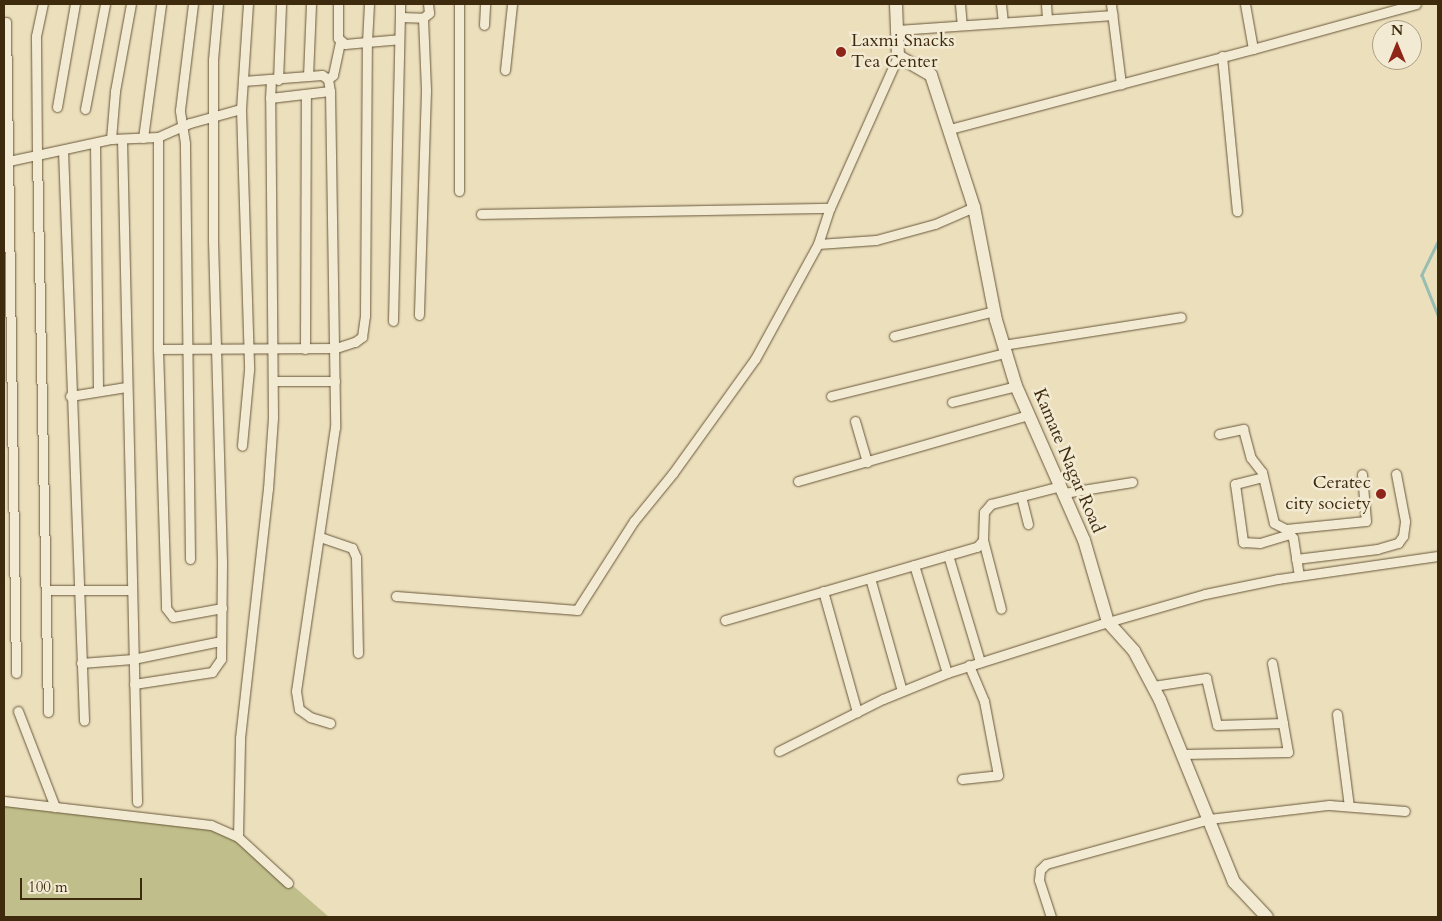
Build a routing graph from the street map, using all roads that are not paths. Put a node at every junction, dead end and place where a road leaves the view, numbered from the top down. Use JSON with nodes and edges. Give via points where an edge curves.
{"nodes":[{"id":1,"x":43,"y":4,"type":"edge"},
{"id":2,"x":75,"y":4,"type":"edge"},
{"id":3,"x":104,"y":4,"type":"edge"},
{"id":4,"x":131,"y":4,"type":"edge"},
{"id":5,"x":161,"y":4,"type":"edge"},
{"id":6,"x":193,"y":4,"type":"edge"},
{"id":7,"x":218,"y":4,"type":"edge"},
{"id":8,"x":248,"y":4,"type":"edge"},
{"id":9,"x":281,"y":4,"type":"edge"},
{"id":10,"x":311,"y":4,"type":"edge"},
{"id":11,"x":338,"y":4,"type":"edge"},
{"id":12,"x":369,"y":4,"type":"edge"},
{"id":13,"x":400,"y":4,"type":"edge"},
{"id":14,"x":428,"y":4,"type":"edge"},
{"id":15,"x":459,"y":4,"type":"edge"},
{"id":16,"x":485,"y":4,"type":"edge"},
{"id":17,"x":512,"y":4,"type":"edge"},
{"id":18,"x":896,"y":4,"type":"edge"},
{"id":19,"x":960,"y":4,"type":"edge"},
{"id":20,"x":1001,"y":4,"type":"edge"},
{"id":21,"x":1046,"y":4,"type":"edge"},
{"id":22,"x":1111,"y":4,"type":"edge"},
{"id":23,"x":1245,"y":4,"type":"edge"},
{"id":24,"x":1416,"y":4,"type":"edge"},
{"id":25,"x":1112,"y":15,"type":"junction"},
{"id":26,"x":400,"y":17,"type":"junction"},
{"id":27,"x":423,"y":18,"type":"junction"},
{"id":28,"x":1047,"y":19,"type":"junction"},
{"id":29,"x":6,"y":22,"type":"dead end"},
{"id":30,"x":1003,"y":22,"type":"junction"},
{"id":31,"x":484,"y":25,"type":"dead end"},
{"id":32,"x":962,"y":25,"type":"junction"},
{"id":33,"x":898,"y":30,"type":"junction"},
{"id":34,"x":399,"y":39,"type":"junction"},
{"id":35,"x":367,"y":42,"type":"junction"},
{"id":36,"x":340,"y":43,"type":"junction"},
{"id":37,"x":1253,"y":49,"type":"junction"},
{"id":38,"x":898,"y":56,"type":"junction"},
{"id":39,"x":1222,"y":56,"type":"junction"},
{"id":40,"x":505,"y":70,"type":"dead end"},
{"id":41,"x":308,"y":76,"type":"junction"},
{"id":42,"x":328,"y":79,"type":"junction"},
{"id":43,"x":275,"y":80,"type":"junction"},
{"id":44,"x":243,"y":81,"type":"junction"},
{"id":45,"x":1121,"y":84,"type":"junction"},
{"id":46,"x":330,"y":91,"type":"junction"},
{"id":47,"x":306,"y":94,"type":"junction"},
{"id":48,"x":270,"y":98,"type":"junction"},
{"id":49,"x":57,"y":107,"type":"dead end"},
{"id":50,"x":85,"y":109,"type":"dead end"},
{"id":51,"x":241,"y":109,"type":"junction"},
{"id":52,"x":213,"y":115,"type":"junction"},
{"id":53,"x":182,"y":127,"type":"junction"},
{"id":54,"x":950,"y":130,"type":"junction"},
{"id":55,"x":158,"y":137,"type":"junction"},
{"id":56,"x":143,"y":138,"type":"junction"},
{"id":57,"x":111,"y":139,"type":"junction"},
{"id":58,"x":122,"y":139,"type":"junction"},
{"id":59,"x":95,"y":143,"type":"junction"},
{"id":60,"x":63,"y":150,"type":"junction"},
{"id":61,"x":37,"y":155,"type":"junction"},
{"id":62,"x":5,"y":162,"type":"edge"},
{"id":63,"x":459,"y":191,"type":"dead end"},
{"id":64,"x":974,"y":207,"type":"junction"},
{"id":65,"x":830,"y":208,"type":"junction"},
{"id":66,"x":1237,"y":211,"type":"dead end"},
{"id":67,"x":481,"y":214,"type":"dead end"},
{"id":68,"x":818,"y":244,"type":"junction"},
{"id":69,"x":994,"y":311,"type":"junction"},
{"id":70,"x":419,"y":316,"type":"dead end"},
{"id":71,"x":1182,"y":317,"type":"dead end"},
{"id":72,"x":393,"y":321,"type":"dead end"},
{"id":73,"x":894,"y":336,"type":"dead end"},
{"id":74,"x":336,"y":348,"type":"junction"},
{"id":75,"x":305,"y":349,"type":"junction"},
{"id":76,"x":1004,"y":349,"type":"junction"},
{"id":77,"x":158,"y":350,"type":"junction"},
{"id":78,"x":188,"y":350,"type":"junction"},
{"id":79,"x":274,"y":350,"type":"junction"},
{"id":80,"x":215,"y":351,"type":"junction"},
{"id":81,"x":247,"y":351,"type":"junction"},
{"id":82,"x":274,"y":381,"type":"junction"},
{"id":83,"x":335,"y":381,"type":"junction"},
{"id":84,"x":1016,"y":386,"type":"junction"},
{"id":85,"x":126,"y":387,"type":"junction"},
{"id":86,"x":98,"y":391,"type":"junction"},
{"id":87,"x":70,"y":396,"type":"junction"},
{"id":88,"x":831,"y":396,"type":"dead end"},
{"id":89,"x":952,"y":402,"type":"dead end"},
{"id":90,"x":1028,"y":415,"type":"junction"},
{"id":91,"x":855,"y":421,"type":"dead end"},
{"id":92,"x":1219,"y":434,"type":"dead end"},
{"id":93,"x":242,"y":446,"type":"dead end"},
{"id":94,"x":867,"y":462,"type":"junction"},
{"id":95,"x":1362,"y":474,"type":"dead end"},
{"id":96,"x":1396,"y":474,"type":"dead end"},
{"id":97,"x":1263,"y":477,"type":"junction"},
{"id":98,"x":798,"y":481,"type":"dead end"},
{"id":99,"x":1132,"y":482,"type":"dead end"},
{"id":100,"x":1063,"y":490,"type":"junction"},
{"id":101,"x":1020,"y":496,"type":"junction"},
{"id":102,"x":1028,"y":524,"type":"dead end"},
{"id":103,"x":1288,"y":532,"type":"junction"},
{"id":104,"x":320,"y":537,"type":"junction"},
{"id":105,"x":983,"y":540,"type":"junction"},
{"id":106,"x":948,"y":555,"type":"junction"},
{"id":107,"x":1438,"y":556,"type":"edge"},
{"id":108,"x":1296,"y":559,"type":"junction"},
{"id":109,"x":190,"y":560,"type":"dead end"},
{"id":110,"x":914,"y":565,"type":"junction"},
{"id":111,"x":1299,"y":576,"type":"junction"},
{"id":112,"x":870,"y":578,"type":"junction"},
{"id":113,"x":46,"y":590,"type":"junction"},
{"id":114,"x":77,"y":590,"type":"junction"},
{"id":115,"x":130,"y":590,"type":"junction"},
{"id":116,"x":823,"y":591,"type":"junction"},
{"id":117,"x":396,"y":596,"type":"dead end"},
{"id":118,"x":222,"y":608,"type":"junction"},
{"id":119,"x":1001,"y":609,"type":"dead end"},
{"id":120,"x":725,"y":620,"type":"dead end"},
{"id":121,"x":1108,"y":622,"type":"junction"},
{"id":122,"x":222,"y":641,"type":"junction"},
{"id":123,"x":358,"y":653,"type":"dead end"},
{"id":124,"x":133,"y":660,"type":"junction"},
{"id":125,"x":980,"y":662,"type":"junction"},
{"id":126,"x":81,"y":663,"type":"junction"},
{"id":127,"x":1272,"y":663,"type":"dead end"},
{"id":128,"x":969,"y":665,"type":"junction"},
{"id":129,"x":16,"y":673,"type":"dead end"},
{"id":130,"x":947,"y":673,"type":"junction"},
{"id":131,"x":134,"y":684,"type":"junction"},
{"id":132,"x":1153,"y":686,"type":"junction"},
{"id":133,"x":902,"y":691,"type":"junction"},
{"id":134,"x":18,"y":711,"type":"dead end"},
{"id":135,"x":48,"y":712,"type":"dead end"},
{"id":136,"x":857,"y":712,"type":"junction"},
{"id":137,"x":1337,"y":714,"type":"dead end"},
{"id":138,"x":84,"y":721,"type":"dead end"},
{"id":139,"x":1282,"y":723,"type":"junction"},
{"id":140,"x":330,"y":724,"type":"dead end"},
{"id":141,"x":779,"y":750,"type":"dead end"},
{"id":142,"x":1183,"y":754,"type":"junction"},
{"id":143,"x":962,"y":779,"type":"dead end"},
{"id":144,"x":4,"y":801,"type":"edge"},
{"id":145,"x":137,"y":802,"type":"dead end"},
{"id":146,"x":1349,"y":806,"type":"junction"},
{"id":147,"x":55,"y":807,"type":"junction"},
{"id":148,"x":1405,"y":811,"type":"dead end"},
{"id":149,"x":1208,"y":819,"type":"junction"},
{"id":150,"x":238,"y":838,"type":"junction"},
{"id":151,"x":288,"y":883,"type":"dead end"},
{"id":152,"x":1051,"y":917,"type":"edge"},
{"id":153,"x":1267,"y":917,"type":"edge"}],
"edges":[{"from":1,"to":61,"type":"street","via":[[36,36]]},
{"from":2,"to":49,"type":"street"},
{"from":3,"to":50,"type":"street"},
{"from":4,"to":57,"type":"street","via":[[115,91]]},
{"from":5,"to":56,"type":"street"},
{"from":6,"to":53,"type":"street","via":[[180,110]]},
{"from":7,"to":52,"type":"street"},
{"from":8,"to":44,"type":"street"},
{"from":9,"to":43,"type":"street"},
{"from":10,"to":41,"type":"street"},
{"from":11,"to":36,"type":"street"},
{"from":12,"to":35,"type":"street"},
{"from":13,"to":26,"type":"street"},
{"from":14,"to":27,"type":"street","via":[[429,14]]},
{"from":15,"to":63,"type":"street"},
{"from":16,"to":31,"type":"street"},
{"from":17,"to":40,"type":"street"},
{"from":18,"to":33,"type":"street"},
{"from":19,"to":32,"type":"street"},
{"from":20,"to":30,"type":"street"},
{"from":21,"to":28,"type":"street"},
{"from":22,"to":25,"type":"street"},
{"from":23,"to":37,"type":"street"},
{"from":24,"to":37,"type":"street"},
{"from":25,"to":28,"type":"street"},
{"from":25,"to":45,"type":"street"},
{"from":26,"to":27,"type":"street"},
{"from":26,"to":34,"type":"street"},
{"from":27,"to":70,"type":"street","via":[[426,125]]},
{"from":28,"to":30,"type":"street"},
{"from":29,"to":62,"type":"street"},
{"from":30,"to":32,"type":"street"},
{"from":32,"to":33,"type":"street"},
{"from":33,"to":38,"type":"street"},
{"from":34,"to":35,"type":"street"},
{"from":34,"to":72,"type":"street"},
{"from":35,"to":36,"type":"street"},
{"from":35,"to":74,"type":"street","via":[[364,322],[362,337]]},
{"from":36,"to":42,"type":"street","via":[[333,75]]},
{"from":37,"to":39,"type":"street"},
{"from":38,"to":54,"type":"street","name":"Kamate Nagar Road","via":[[931,75]]},
{"from":38,"to":65,"type":"street"},
{"from":39,"to":45,"type":"street"},
{"from":39,"to":66,"type":"street"},
{"from":41,"to":42,"type":"street","via":[[322,75]]},
{"from":41,"to":43,"type":"street"},
{"from":42,"to":46,"type":"street"},
{"from":43,"to":44,"type":"street"},
{"from":43,"to":48,"type":"street"},
{"from":44,"to":51,"type":"street"},
{"from":45,"to":54,"type":"street"},
{"from":46,"to":47,"type":"street"},
{"from":46,"to":74,"type":"street"},
{"from":47,"to":48,"type":"street"},
{"from":47,"to":75,"type":"street"},
{"from":48,"to":79,"type":"street"},
{"from":51,"to":52,"type":"street"},
{"from":51,"to":81,"type":"street"},
{"from":52,"to":53,"type":"street"},
{"from":52,"to":80,"type":"street"},
{"from":53,"to":55,"type":"street"},
{"from":53,"to":78,"type":"street","via":[[185,143]]},
{"from":54,"to":64,"type":"street","name":"Kamate Nagar Road"},
{"from":55,"to":56,"type":"street"},
{"from":55,"to":77,"type":"street"},
{"from":56,"to":58,"type":"street"},
{"from":57,"to":58,"type":"street"},
{"from":57,"to":59,"type":"street"},
{"from":58,"to":85,"type":"street","via":[[126,225]]},
{"from":59,"to":60,"type":"street"},
{"from":59,"to":86,"type":"street"},
{"from":60,"to":61,"type":"street"},
{"from":60,"to":87,"type":"street"},
{"from":61,"to":62,"type":"street"},
{"from":61,"to":113,"type":"street"},
{"from":62,"to":129,"type":"street"},
{"from":64,"to":68,"type":"street","via":[[935,224],[876,240]]},
{"from":64,"to":69,"type":"street","name":"Kamate Nagar Road"},
{"from":65,"to":67,"type":"street"},
{"from":65,"to":68,"type":"street"},
{"from":68,"to":117,"type":"street","via":[[755,359],[673,473],[634,520],[577,610]]},
{"from":69,"to":73,"type":"street"},
{"from":69,"to":76,"type":"street","name":"Kamate Nagar Road"},
{"from":71,"to":76,"type":"street"},
{"from":74,"to":75,"type":"street"},
{"from":74,"to":83,"type":"street"},
{"from":75,"to":79,"type":"street"},
{"from":76,"to":84,"type":"street","name":"Kamate Nagar Road"},
{"from":76,"to":88,"type":"street"},
{"from":77,"to":78,"type":"street"},
{"from":77,"to":118,"type":"street","via":[[166,608],[173,617]]},
{"from":78,"to":80,"type":"street"},
{"from":78,"to":109,"type":"street"},
{"from":79,"to":81,"type":"street"},
{"from":79,"to":82,"type":"street"},
{"from":80,"to":81,"type":"street"},
{"from":80,"to":118,"type":"street"},
{"from":81,"to":93,"type":"street","via":[[249,370]]},
{"from":82,"to":83,"type":"street"},
{"from":82,"to":150,"type":"street","via":[[268,489],[240,738]]},
{"from":83,"to":104,"type":"street","via":[[335,427]]},
{"from":84,"to":89,"type":"street"},
{"from":84,"to":90,"type":"street","name":"Kamate Nagar Road"},
{"from":85,"to":86,"type":"street"},
{"from":85,"to":115,"type":"street"},
{"from":86,"to":87,"type":"street"},
{"from":87,"to":114,"type":"street"},
{"from":90,"to":94,"type":"street"},
{"from":90,"to":100,"type":"street","name":"Kamate Nagar Road"},
{"from":91,"to":94,"type":"street"},
{"from":92,"to":97,"type":"street","via":[[1243,429],[1251,458]]},
{"from":94,"to":98,"type":"street"},
{"from":95,"to":103,"type":"street","via":[[1366,522]]},
{"from":96,"to":108,"type":"street","via":[[1405,521],[1403,536],[1398,543],[1377,549]]},
{"from":97,"to":103,"type":"street","via":[[1274,523]]},
{"from":97,"to":103,"type":"street","via":[[1235,484],[1243,542],[1254,544]]},
{"from":99,"to":100,"type":"street"},
{"from":100,"to":101,"type":"street"},
{"from":100,"to":121,"type":"street","name":"Kamate Nagar Road","via":[[1084,540]]},
{"from":101,"to":102,"type":"street"},
{"from":101,"to":105,"type":"street","via":[[988,506],[984,512]]},
{"from":103,"to":108,"type":"street"},
{"from":104,"to":123,"type":"street","via":[[352,548],[356,557]]},
{"from":104,"to":140,"type":"street","via":[[297,666],[296,691],[299,709]]},
{"from":105,"to":106,"type":"street","via":[[977,547]]},
{"from":105,"to":119,"type":"street"},
{"from":106,"to":110,"type":"street"},
{"from":106,"to":125,"type":"street"},
{"from":107,"to":111,"type":"street"},
{"from":108,"to":111,"type":"street"},
{"from":110,"to":112,"type":"street"},
{"from":110,"to":130,"type":"street"},
{"from":111,"to":121,"type":"street","via":[[1205,594]]},
{"from":112,"to":116,"type":"street"},
{"from":112,"to":133,"type":"street"},
{"from":113,"to":114,"type":"street"},
{"from":113,"to":135,"type":"street"},
{"from":114,"to":115,"type":"street"},
{"from":114,"to":126,"type":"street"},
{"from":115,"to":124,"type":"street"},
{"from":116,"to":120,"type":"street"},
{"from":116,"to":136,"type":"street"},
{"from":118,"to":122,"type":"street"},
{"from":121,"to":125,"type":"street"},
{"from":121,"to":132,"type":"street","name":"Kamate Nagar Road","via":[[1134,651]]},
{"from":122,"to":124,"type":"street"},
{"from":122,"to":131,"type":"street","via":[[219,665],[212,672]]},
{"from":124,"to":126,"type":"street"},
{"from":124,"to":131,"type":"street"},
{"from":125,"to":128,"type":"street"},
{"from":126,"to":138,"type":"street"},
{"from":127,"to":139,"type":"street"},
{"from":128,"to":130,"type":"street"},
{"from":128,"to":143,"type":"street","via":[[984,701],[998,775]]},
{"from":130,"to":133,"type":"street"},
{"from":131,"to":145,"type":"street"},
{"from":132,"to":139,"type":"street","via":[[1206,678],[1217,725]]},
{"from":132,"to":142,"type":"street","name":"Kamate Nagar Road"},
{"from":133,"to":136,"type":"street"},
{"from":134,"to":147,"type":"street"},
{"from":136,"to":141,"type":"street"},
{"from":137,"to":146,"type":"street"},
{"from":139,"to":142,"type":"street","via":[[1288,752]]},
{"from":142,"to":149,"type":"street","name":"Kamate Nagar Road"},
{"from":144,"to":147,"type":"street"},
{"from":146,"to":148,"type":"street"},
{"from":146,"to":149,"type":"street","via":[[1297,808]]},
{"from":147,"to":150,"type":"street","via":[[211,825]]},
{"from":149,"to":152,"type":"street","via":[[1046,864],[1040,870],[1039,880]]},
{"from":149,"to":153,"type":"street","name":"Kamate Nagar Road","via":[[1234,882]]},
{"from":150,"to":151,"type":"street"}]}
